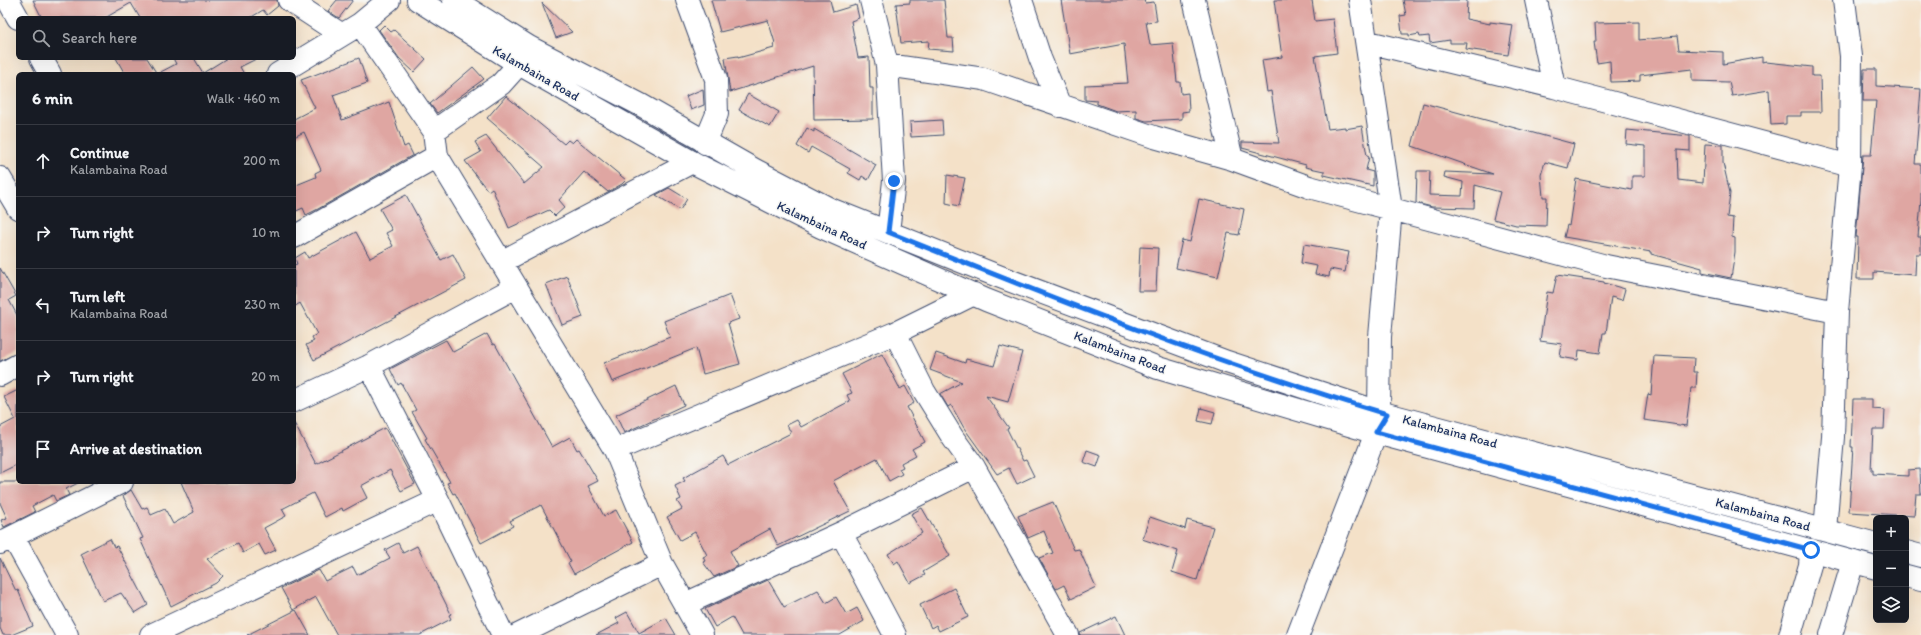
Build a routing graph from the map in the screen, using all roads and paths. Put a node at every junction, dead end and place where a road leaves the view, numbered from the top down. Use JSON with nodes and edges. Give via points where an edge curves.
{"nodes":[{"id":1,"x":8,"y":0,"type":"edge"},
{"id":2,"x":289,"y":0,"type":"edge"},
{"id":3,"x":388,"y":0,"type":"edge"},
{"id":4,"x":418,"y":0,"type":"edge"},
{"id":5,"x":454,"y":0,"type":"edge"},
{"id":6,"x":687,"y":0,"type":"edge"},
{"id":7,"x":871,"y":0,"type":"edge"},
{"id":8,"x":1021,"y":0,"type":"edge"},
{"id":9,"x":1194,"y":0,"type":"edge"},
{"id":10,"x":1360,"y":0,"type":"edge"},
{"id":11,"x":1536,"y":0,"type":"edge"},
{"id":12,"x":1844,"y":0,"type":"edge"},
{"id":13,"x":17,"y":16,"type":"edge"},
{"id":14,"x":351,"y":30,"type":"junction"},
{"id":15,"x":1368,"y":42,"type":"junction"},
{"id":16,"x":42,"y":60,"type":"edge"},
{"id":17,"x":519,"y":64,"type":"junction"},
{"id":18,"x":887,"y":65,"type":"junction"},
{"id":19,"x":49,"y":72,"type":"edge"},
{"id":20,"x":281,"y":72,"type":"edge"},
{"id":21,"x":1554,"y":87,"type":"junction"},
{"id":22,"x":1060,"y":106,"type":"junction"},
{"id":23,"x":434,"y":131,"type":"junction"},
{"id":24,"x":705,"y":142,"type":"junction"},
{"id":25,"x":437,"y":156,"type":"junction"},
{"id":26,"x":1232,"y":158,"type":"junction"},
{"id":27,"x":692,"y":162,"type":"junction"},
{"id":28,"x":1850,"y":166,"type":"junction"},
{"id":29,"x":0,"y":178,"type":"edge"},
{"id":30,"x":16,"y":205,"type":"edge"},
{"id":31,"x":1391,"y":209,"type":"junction"},
{"id":32,"x":888,"y":232,"type":"junction"},
{"id":33,"x":296,"y":236,"type":"edge"},
{"id":34,"x":501,"y":262,"type":"junction"},
{"id":35,"x":516,"y":287,"type":"junction"},
{"id":36,"x":974,"y":294,"type":"junction"},
{"id":37,"x":1837,"y":312,"type":"junction"},
{"id":38,"x":895,"y":333,"type":"junction"},
{"id":39,"x":16,"y":365,"type":"edge"},
{"id":40,"x":369,"y":366,"type":"junction"},
{"id":41,"x":0,"y":374,"type":"edge"},
{"id":42,"x":296,"y":400,"type":"edge"},
{"id":43,"x":1381,"y":420,"type":"junction"},
{"id":44,"x":615,"y":450,"type":"junction"},
{"id":45,"x":974,"y":467,"type":"junction"},
{"id":46,"x":118,"y":484,"type":"edge"},
{"id":47,"x":438,"y":500,"type":"junction"},
{"id":48,"x":1825,"y":530,"type":"junction"},
{"id":49,"x":841,"y":533,"type":"junction"},
{"id":50,"x":7,"y":540,"type":"edge"},
{"id":51,"x":1873,"y":543,"type":"edge"},
{"id":52,"x":1811,"y":550,"type":"junction"},
{"id":53,"x":1909,"y":553,"type":"edge"},
{"id":54,"x":1921,"y":556,"type":"edge"},
{"id":55,"x":1853,"y":562,"type":"junction"},
{"id":56,"x":662,"y":564,"type":"junction"},
{"id":57,"x":1873,"y":567,"type":"edge"},
{"id":58,"x":1909,"y":577,"type":"edge"},
{"id":59,"x":1921,"y":580,"type":"edge"},
{"id":60,"x":685,"y":604,"type":"junction"},
{"id":61,"x":67,"y":635,"type":"edge"},
{"id":62,"x":151,"y":635,"type":"edge"},
{"id":63,"x":503,"y":635,"type":"edge"},
{"id":64,"x":518,"y":635,"type":"edge"},
{"id":65,"x":702,"y":635,"type":"edge"},
{"id":66,"x":895,"y":635,"type":"edge"},
{"id":67,"x":1068,"y":635,"type":"edge"},
{"id":68,"x":1298,"y":635,"type":"edge"},
{"id":69,"x":1790,"y":635,"type":"edge"},
{"id":70,"x":1831,"y":635,"type":"edge"}],
"edges":[{"from":1,"to":13,"type":"street"},
{"from":2,"to":14,"type":"street"},
{"from":3,"to":14,"type":"street"},
{"from":4,"to":17,"type":"street","name":"Kalambaina Road"},
{"from":5,"to":24,"type":"street","name":"Kalambaina Road","via":[[529,47],[641,105]]},
{"from":6,"to":24,"type":"street","via":[[716,78],[717,114]]},
{"from":7,"to":18,"type":"street"},
{"from":8,"to":22,"type":"street","via":[[1040,58]]},
{"from":9,"to":26,"type":"street"},
{"from":10,"to":15,"type":"street"},
{"from":11,"to":21,"type":"street"},
{"from":12,"to":28,"type":"street","via":[[1851,56]]},
{"from":14,"to":20,"type":"street"},
{"from":14,"to":23,"type":"street"},
{"from":15,"to":21,"type":"street"},
{"from":15,"to":31,"type":"street"},
{"from":16,"to":19,"type":"street"},
{"from":17,"to":23,"type":"street","via":[[501,84]]},
{"from":17,"to":27,"type":"street","name":"Kalambaina Road"},
{"from":18,"to":22,"type":"street","via":[[984,79]]},
{"from":18,"to":32,"type":"street","via":[[894,181]]},
{"from":21,"to":28,"type":"street"},
{"from":22,"to":26,"type":"street","via":[[1154,137]]},
{"from":23,"to":25,"type":"street"},
{"from":24,"to":32,"type":"street","name":"Kalambaina Road","via":[[830,209]]},
{"from":25,"to":33,"type":"street"},
{"from":25,"to":34,"type":"street"},
{"from":26,"to":31,"type":"street","via":[[1309,188]]},
{"from":27,"to":34,"type":"street"},
{"from":27,"to":36,"type":"street","name":"Kalambaina Road","via":[[821,227]]},
{"from":28,"to":37,"type":"street"},
{"from":29,"to":30,"type":"street"},
{"from":31,"to":37,"type":"street","via":[[1606,266]]},
{"from":31,"to":43,"type":"street","via":[[1380,337]]},
{"from":32,"to":43,"type":"street","name":"Kalambaina Road"},
{"from":34,"to":35,"type":"street"},
{"from":35,"to":40,"type":"street"},
{"from":35,"to":44,"type":"street"},
{"from":36,"to":38,"type":"street"},
{"from":36,"to":43,"type":"street","name":"Kalambaina Road","via":[[1158,368]]},
{"from":37,"to":48,"type":"street","via":[[1833,437]]},
{"from":38,"to":44,"type":"street"},
{"from":38,"to":45,"type":"street","via":[[924,391]]},
{"from":39,"to":41,"type":"street"},
{"from":40,"to":42,"type":"street"},
{"from":40,"to":47,"type":"street"},
{"from":43,"to":48,"type":"street","name":"Kalambaina Road"},
{"from":43,"to":52,"type":"street","name":"Kalambaina Road"},
{"from":43,"to":68,"type":"street"},
{"from":44,"to":56,"type":"street"},
{"from":45,"to":49,"type":"street"},
{"from":45,"to":67,"type":"street"},
{"from":46,"to":50,"type":"street"},
{"from":47,"to":62,"type":"street"},
{"from":47,"to":63,"type":"street"},
{"from":48,"to":51,"type":"street","name":"Kalambaina Road"},
{"from":49,"to":60,"type":"street"},
{"from":49,"to":66,"type":"street"},
{"from":50,"to":61,"type":"street"},
{"from":52,"to":55,"type":"street","name":"Kalambaina Road"},
{"from":52,"to":69,"type":"street","via":[[1810,565]]},
{"from":53,"to":54,"type":"street"},
{"from":55,"to":57,"type":"street","name":"Kalambaina Road"},
{"from":55,"to":70,"type":"street"},
{"from":56,"to":60,"type":"street"},
{"from":56,"to":64,"type":"street"},
{"from":58,"to":59,"type":"street"},
{"from":60,"to":65,"type":"street"}]}
